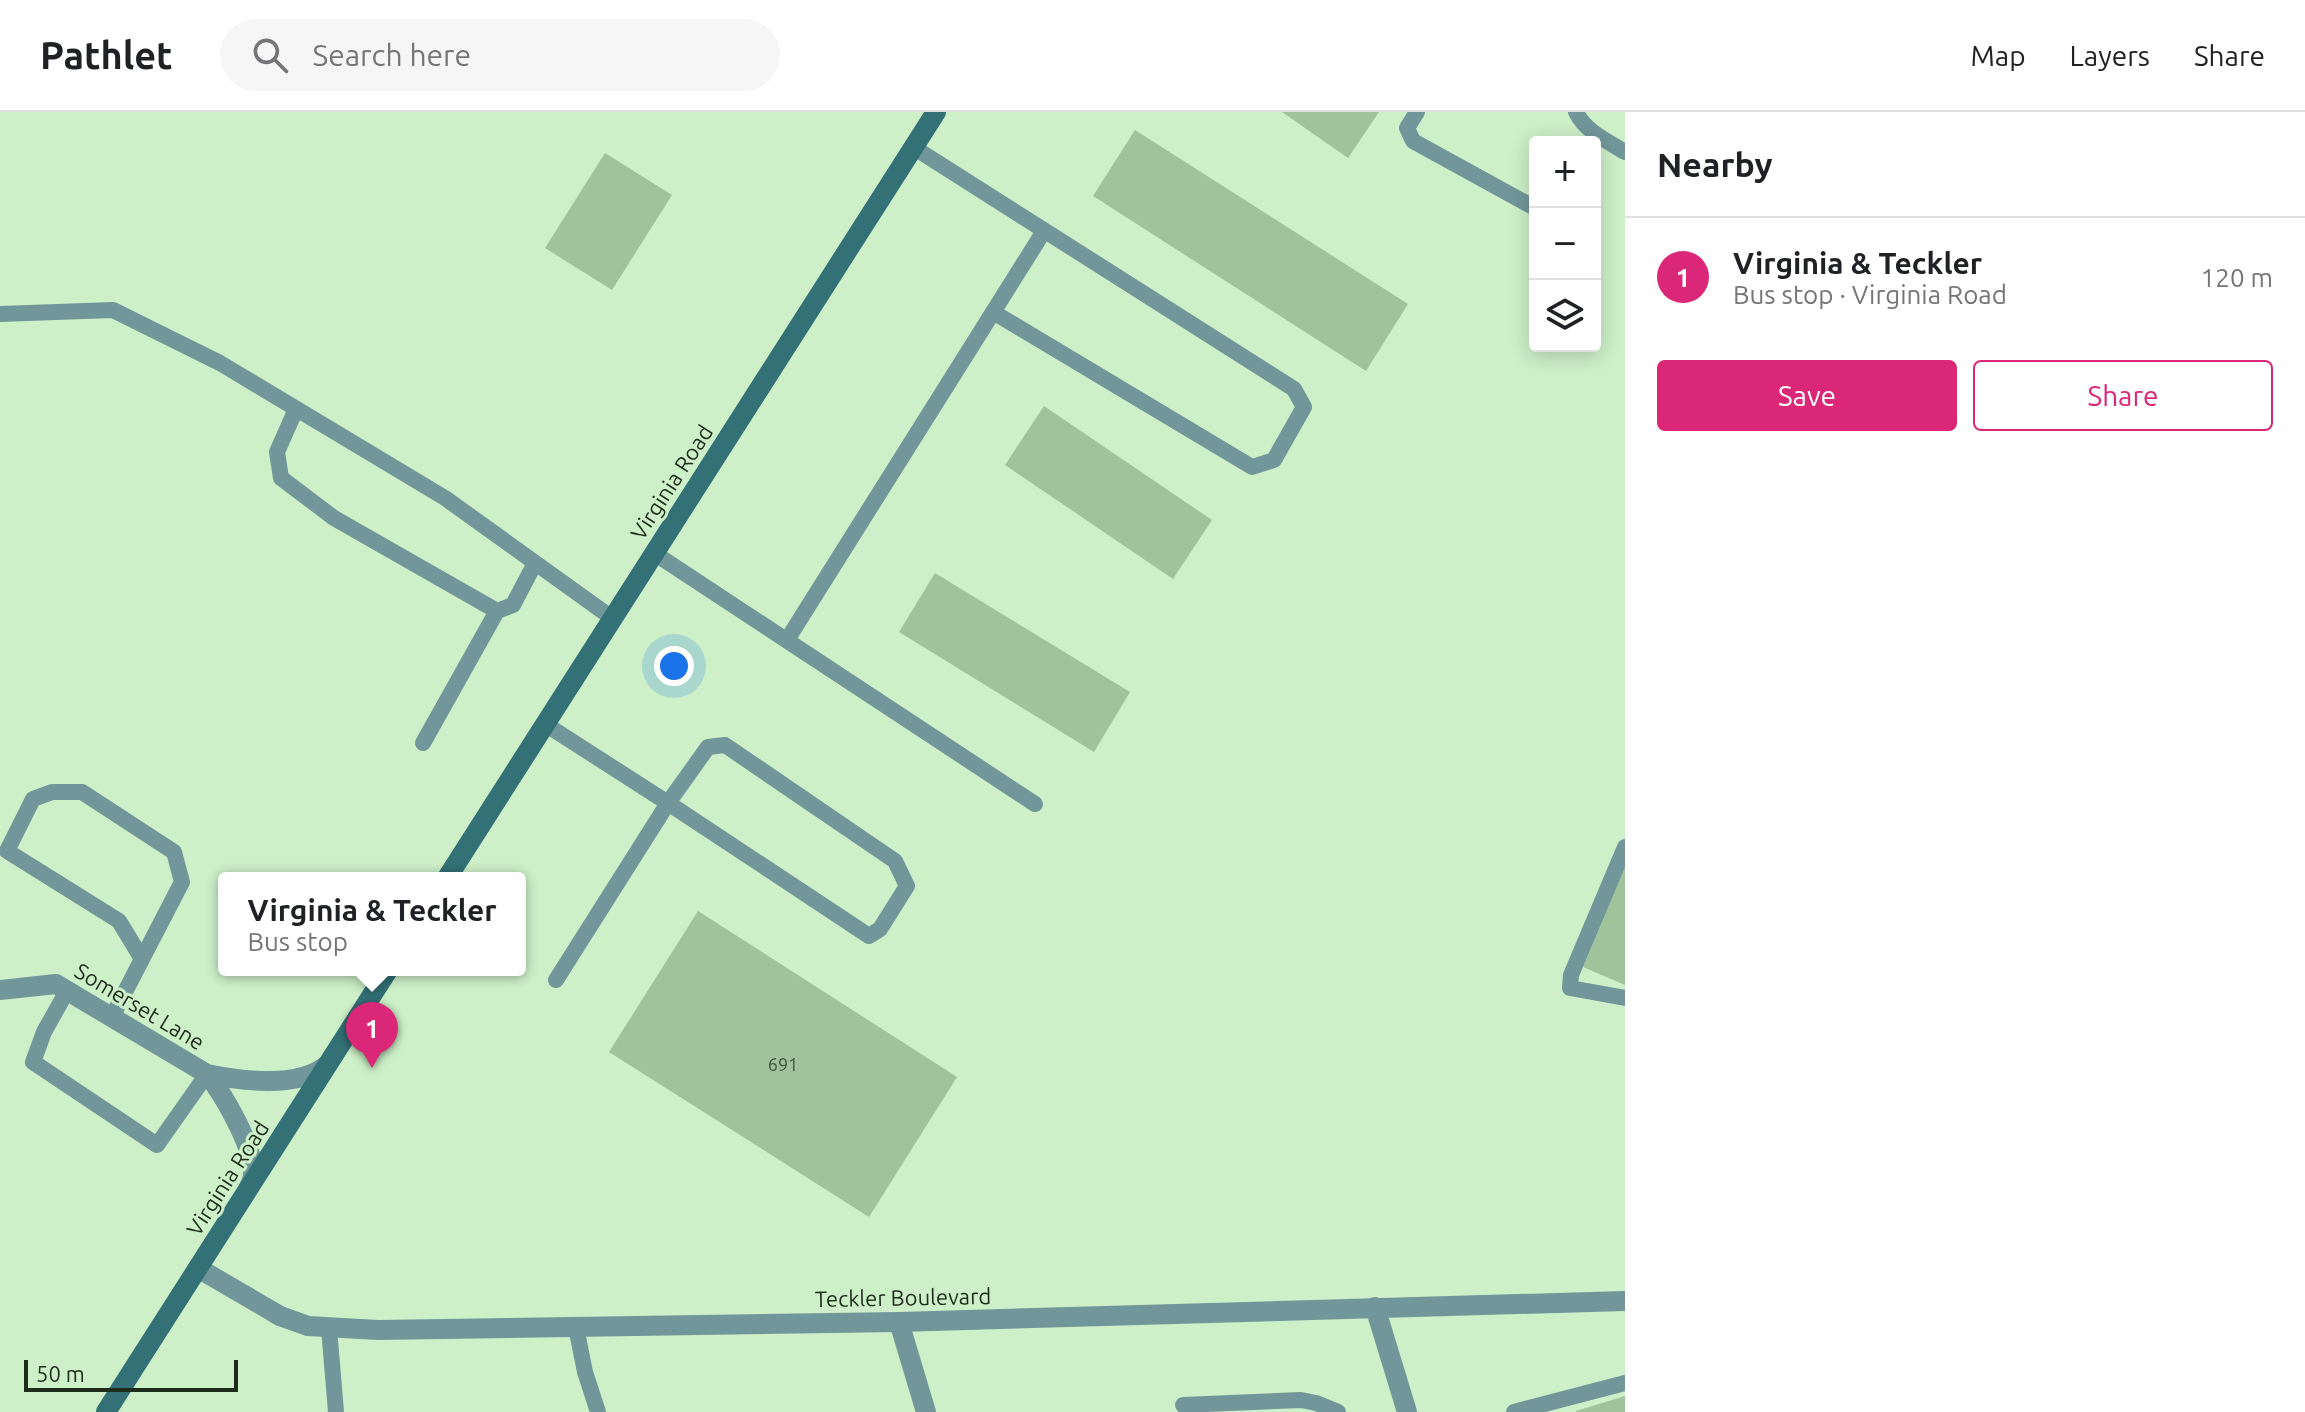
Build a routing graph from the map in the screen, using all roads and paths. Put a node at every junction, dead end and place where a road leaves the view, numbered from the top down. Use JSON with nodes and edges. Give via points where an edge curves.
{"nodes":[{"id":1,"x":936,"y":112,"type":"edge"},
{"id":2,"x":1417,"y":112,"type":"edge"},
{"id":3,"x":1576,"y":112,"type":"edge"},
{"id":4,"x":913,"y":147,"type":"junction"},
{"id":5,"x":1625,"y":152,"type":"edge"},
{"id":6,"x":1529,"y":205,"type":"edge"},
{"id":7,"x":1044,"y":231,"type":"junction"},
{"id":8,"x":993,"y":312,"type":"junction"},
{"id":9,"x":0,"y":314,"type":"edge"},
{"id":10,"x":296,"y":409,"type":"junction"},
{"id":11,"x":654,"y":553,"type":"junction"},
{"id":12,"x":535,"y":563,"type":"junction"},
{"id":13,"x":497,"y":611,"type":"junction"},
{"id":14,"x":612,"y":618,"type":"junction"},
{"id":15,"x":787,"y":640,"type":"junction"},
{"id":16,"x":545,"y":724,"type":"junction"},
{"id":17,"x":423,"y":743,"type":"dead end"},
{"id":18,"x":668,"y":803,"type":"junction"},
{"id":19,"x":1035,"y":804,"type":"dead end"},
{"id":20,"x":1625,"y":847,"type":"edge"},
{"id":21,"x":4,"y":856,"type":"edge"},
{"id":22,"x":451,"y":872,"type":"edge"},
{"id":23,"x":142,"y":959,"type":"junction"},
{"id":24,"x":384,"y":976,"type":"edge"},
{"id":25,"x":556,"y":980,"type":"dead end"},
{"id":26,"x":0,"y":990,"type":"edge"},
{"id":27,"x":67,"y":991,"type":"junction"},
{"id":28,"x":1625,"y":998,"type":"edge"},
{"id":29,"x":112,"y":1017,"type":"junction"},
{"id":30,"x":328,"y":1064,"type":"junction"},
{"id":31,"x":207,"y":1074,"type":"junction"},
{"id":32,"x":249,"y":1187,"type":"junction"},
{"id":33,"x":198,"y":1268,"type":"junction"},
{"id":34,"x":1625,"y":1301,"type":"edge"},
{"id":35,"x":1375,"y":1307,"type":"junction"},
{"id":36,"x":899,"y":1322,"type":"junction"},
{"id":37,"x":576,"y":1327,"type":"junction"},
{"id":38,"x":329,"y":1328,"type":"junction"},
{"id":39,"x":1625,"y":1383,"type":"edge"},
{"id":40,"x":1183,"y":1405,"type":"dead end"},
{"id":41,"x":1404,"y":1411,"type":"edge"},
{"id":42,"x":106,"y":1412,"type":"edge"},
{"id":43,"x":336,"y":1412,"type":"edge"},
{"id":44,"x":598,"y":1412,"type":"edge"},
{"id":45,"x":926,"y":1412,"type":"edge"},
{"id":46,"x":1338,"y":1412,"type":"edge"},
{"id":47,"x":1514,"y":1412,"type":"edge"}],
"edges":[{"from":1,"to":4,"type":"street","name":"Virginia Road"},
{"from":2,"to":6,"type":"lane","via":[[1407,128],[1413,141]]},
{"from":3,"to":5,"type":"lane","via":[[1594,133]]},
{"from":4,"to":7,"type":"lane"},
{"from":4,"to":11,"type":"street","name":"Virginia Road"},
{"from":7,"to":8,"type":"lane"},
{"from":7,"to":8,"type":"lane","via":[[1294,389],[1304,407],[1274,460],[1252,467]]},
{"from":8,"to":15,"type":"lane"},
{"from":9,"to":10,"type":"lane","via":[[113,310],[220,363]]},
{"from":10,"to":12,"type":"lane","via":[[445,498]]},
{"from":10,"to":13,"type":"lane","via":[[277,452],[281,478],[334,518]]},
{"from":11,"to":14,"type":"street","name":"Virginia Road"},
{"from":11,"to":15,"type":"lane"},
{"from":12,"to":13,"type":"lane","via":[[513,605]]},
{"from":12,"to":14,"type":"lane"},
{"from":13,"to":17,"type":"lane"},
{"from":14,"to":16,"type":"street","name":"Virginia Road"},
{"from":15,"to":19,"type":"lane"},
{"from":16,"to":18,"type":"lane"},
{"from":16,"to":22,"type":"street","name":"Virginia Road"},
{"from":18,"to":18,"type":"lane","via":[[708,747],[725,745],[895,861],[907,886],[880,929],[869,936]]},
{"from":18,"to":25,"type":"lane"},
{"from":20,"to":28,"type":"lane","via":[[1570,988]]},
{"from":21,"to":23,"type":"lane","via":[[119,921]]},
{"from":21,"to":23,"type":"lane","via":[[33,799],[52,792],[82,792],[174,852],[182,882]]},
{"from":23,"to":29,"type":"lane"},
{"from":24,"to":30,"type":"street","name":"Virginia Road"},
{"from":26,"to":27,"type":"street","name":"Somerset Lane","via":[[56,984]]},
{"from":27,"to":29,"type":"street","name":"Somerset Lane"},
{"from":27,"to":31,"type":"lane","via":[[33,1062],[157,1145]]},
{"from":29,"to":31,"type":"street","name":"Somerset Lane"},
{"from":30,"to":31,"type":"street","name":"Somerset Lane","via":[[319,1072],[274,1082]]},
{"from":30,"to":32,"type":"street","name":"Virginia Road"},
{"from":31,"to":32,"type":"street","name":"Somerset Lane","via":[[246,1144],[253,1174]]},
{"from":32,"to":33,"type":"street","name":"Virginia Road"},
{"from":33,"to":38,"type":"street","name":"Teckler Boulevard","via":[[280,1316]]},
{"from":33,"to":42,"type":"street","name":"Virginia Road"},
{"from":34,"to":35,"type":"street","name":"Teckler Boulevard"},
{"from":35,"to":36,"type":"street","name":"Teckler Boulevard"},
{"from":35,"to":41,"type":"street"},
{"from":36,"to":37,"type":"street","name":"Teckler Boulevard"},
{"from":36,"to":45,"type":"street"},
{"from":37,"to":38,"type":"street","name":"Teckler Boulevard"},
{"from":37,"to":44,"type":"lane"},
{"from":38,"to":43,"type":"lane"},
{"from":39,"to":47,"type":"lane"},
{"from":40,"to":46,"type":"lane","via":[[1301,1400]]}]}
